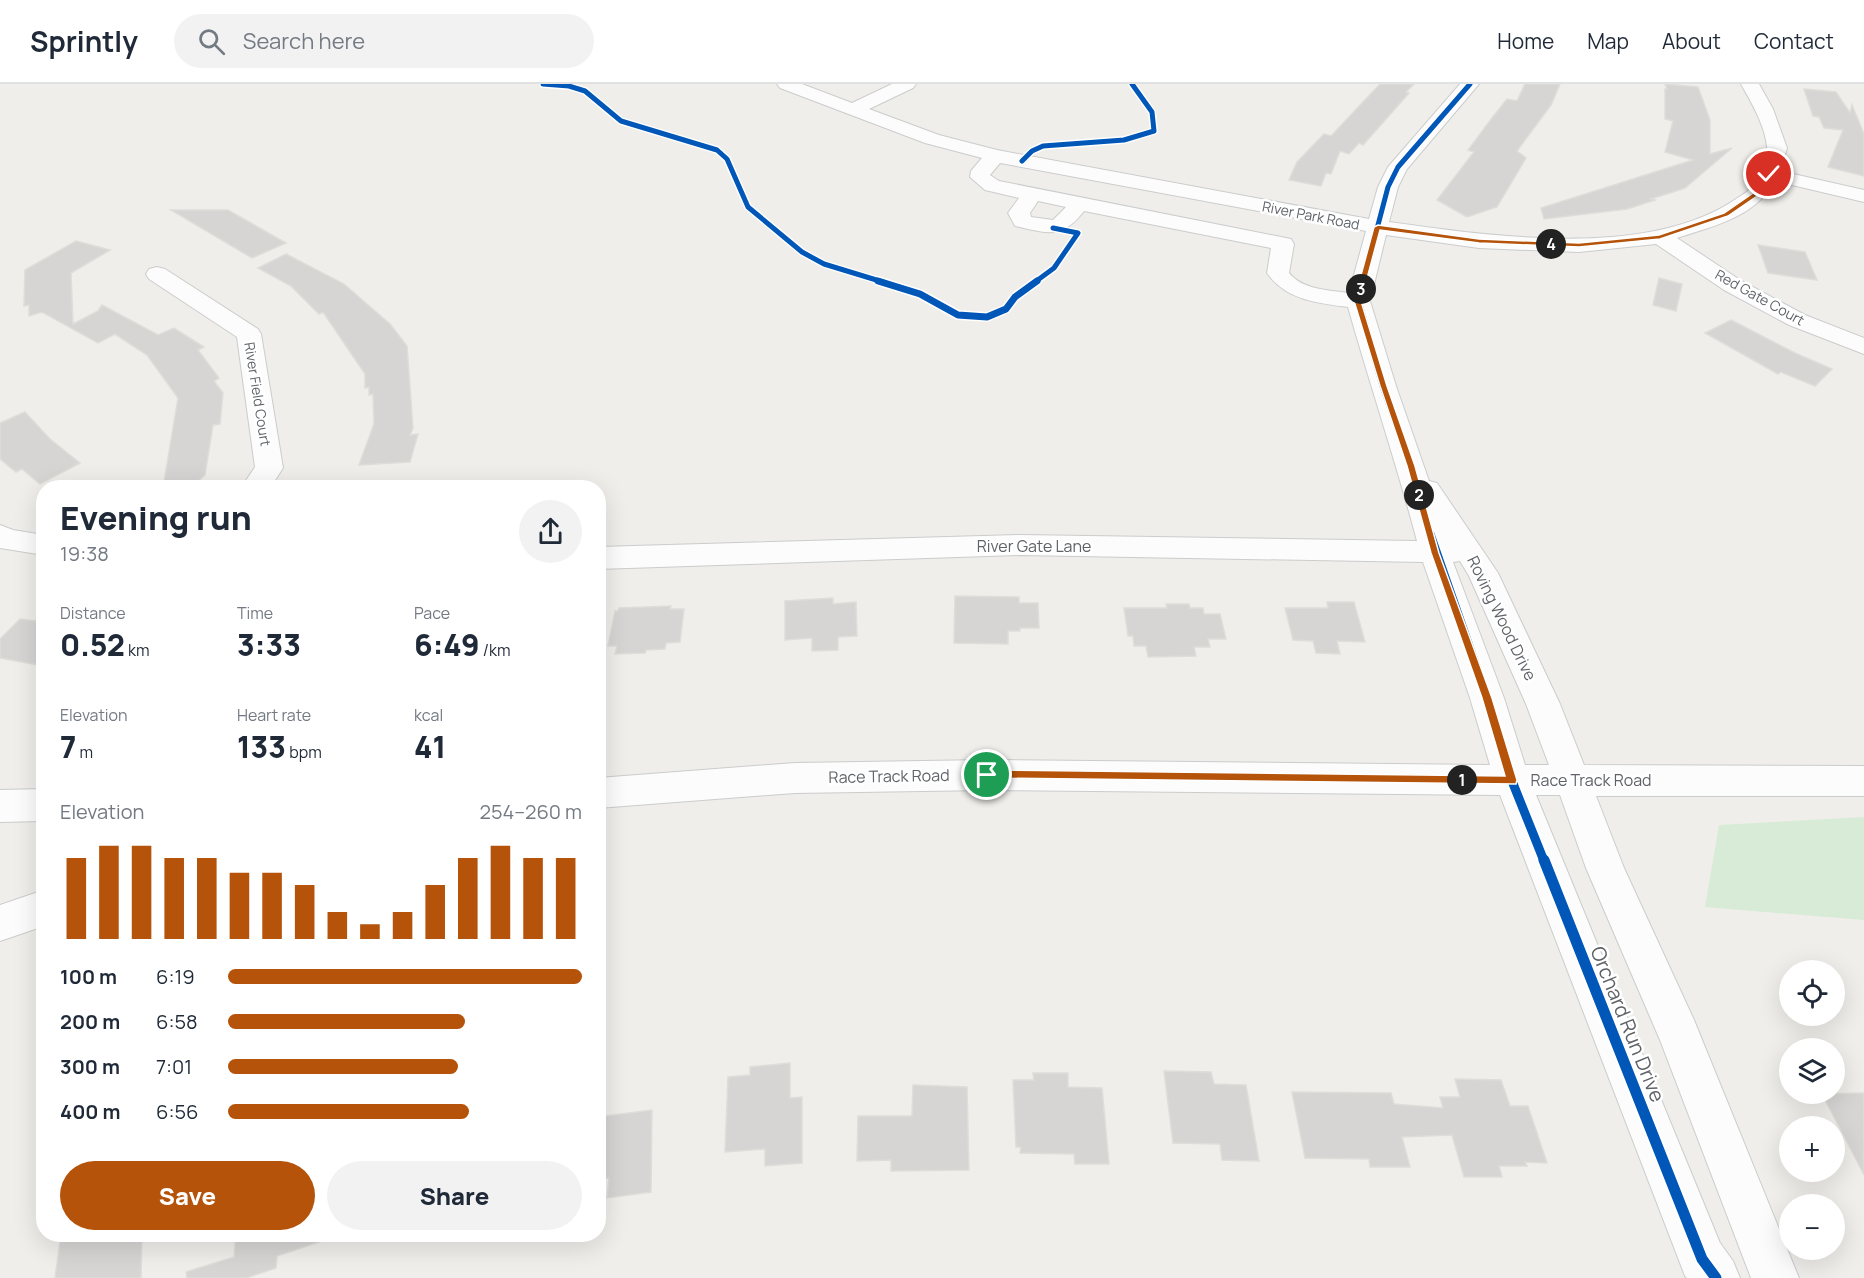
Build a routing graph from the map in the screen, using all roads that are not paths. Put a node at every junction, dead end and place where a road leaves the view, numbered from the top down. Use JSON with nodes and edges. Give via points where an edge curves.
{"nodes":[{"id":1,"x":786,"y":84,"type":"edge"},
{"id":2,"x":907,"y":84,"type":"edge"},
{"id":3,"x":1470,"y":84,"type":"edge"},
{"id":4,"x":1750,"y":84,"type":"edge"},
{"id":5,"x":853,"y":109,"type":"junction"},
{"id":6,"x":996,"y":156,"type":"junction"},
{"id":7,"x":1769,"y":174,"type":"junction"},
{"id":8,"x":1864,"y":196,"type":"edge"},
{"id":9,"x":1378,"y":227,"type":"junction"},
{"id":10,"x":1660,"y":237,"type":"junction"},
{"id":11,"x":157,"y":274,"type":"dead end"},
{"id":12,"x":1358,"y":301,"type":"junction"},
{"id":13,"x":1864,"y":347,"type":"edge"},
{"id":14,"x":1411,"y":466,"type":"junction"},
{"id":15,"x":261,"y":480,"type":"edge"},
{"id":16,"x":0,"y":535,"type":"edge"},
{"id":17,"x":36,"y":544,"type":"edge"},
{"id":18,"x":1469,"y":552,"type":"junction"},
{"id":19,"x":1435,"y":553,"type":"junction"},
{"id":20,"x":606,"y":558,"type":"edge"},
{"id":21,"x":1512,"y":780,"type":"junction"},
{"id":22,"x":1574,"y":780,"type":"junction"},
{"id":23,"x":1864,"y":781,"type":"edge"},
{"id":24,"x":606,"y":792,"type":"edge"},
{"id":25,"x":36,"y":805,"type":"edge"},
{"id":26,"x":0,"y":806,"type":"edge"},
{"id":27,"x":36,"y":911,"type":"edge"},
{"id":28,"x":0,"y":923,"type":"edge"},
{"id":29,"x":1716,"y":1278,"type":"edge"},
{"id":30,"x":1775,"y":1278,"type":"edge"}],
"edges":[{"from":1,"to":5,"type":"street","name":"River Park Road"},
{"from":2,"to":5,"type":"street"},
{"from":3,"to":9,"type":"street","via":[[1398,167],[1388,187]]},
{"from":4,"to":7,"type":"street","name":"River Park Road","via":[[1764,109],[1777,148]]},
{"from":5,"to":6,"type":"street","name":"River Park Road","via":[[932,140]]},
{"from":6,"to":9,"type":"street","name":"River Park Road"},
{"from":6,"to":12,"type":"street","via":[[981,171],[983,182],[1031,196],[1283,244],[1278,273],[1285,282],[1314,294]]},
{"from":7,"to":8,"type":"street"},
{"from":7,"to":10,"type":"street","name":"River Park Road","via":[[1758,193],[1726,215]]},
{"from":9,"to":10,"type":"street","name":"River Park Road","via":[[1479,241],[1579,245]]},
{"from":9,"to":12,"type":"street"},
{"from":10,"to":13,"type":"street","name":"Red Gate Court","via":[[1797,320]]},
{"from":11,"to":15,"type":"street","name":"River Field Court","via":[[249,334],[269,468]]},
{"from":12,"to":14,"type":"street","name":"Roving Wood Drive"},
{"from":14,"to":18,"type":"street","name":"Roving Wood Drive"},
{"from":14,"to":19,"type":"street","name":"Roving Wood Drive"},
{"from":16,"to":17,"type":"street"},
{"from":18,"to":19,"type":"street","name":"River Gate Lane"},
{"from":18,"to":22,"type":"street","name":"Roving Wood Drive","via":[[1483,573]]},
{"from":19,"to":20,"type":"street","name":"River Gate Lane","via":[[1020,545]]},
{"from":19,"to":21,"type":"street","name":"Roving Wood Drive"},
{"from":21,"to":22,"type":"street","name":"Race Track Road"},
{"from":21,"to":24,"type":"street","name":"Race Track Road","via":[[919,776],[795,778]]},
{"from":21,"to":29,"type":"street","name":"Orchard Run Drive","via":[[1702,1259]]},
{"from":22,"to":23,"type":"street","name":"Race Track Road"},
{"from":22,"to":30,"type":"street","via":[[1605,868],[1679,1035]]},
{"from":25,"to":26,"type":"street"},
{"from":27,"to":28,"type":"street"}]}
